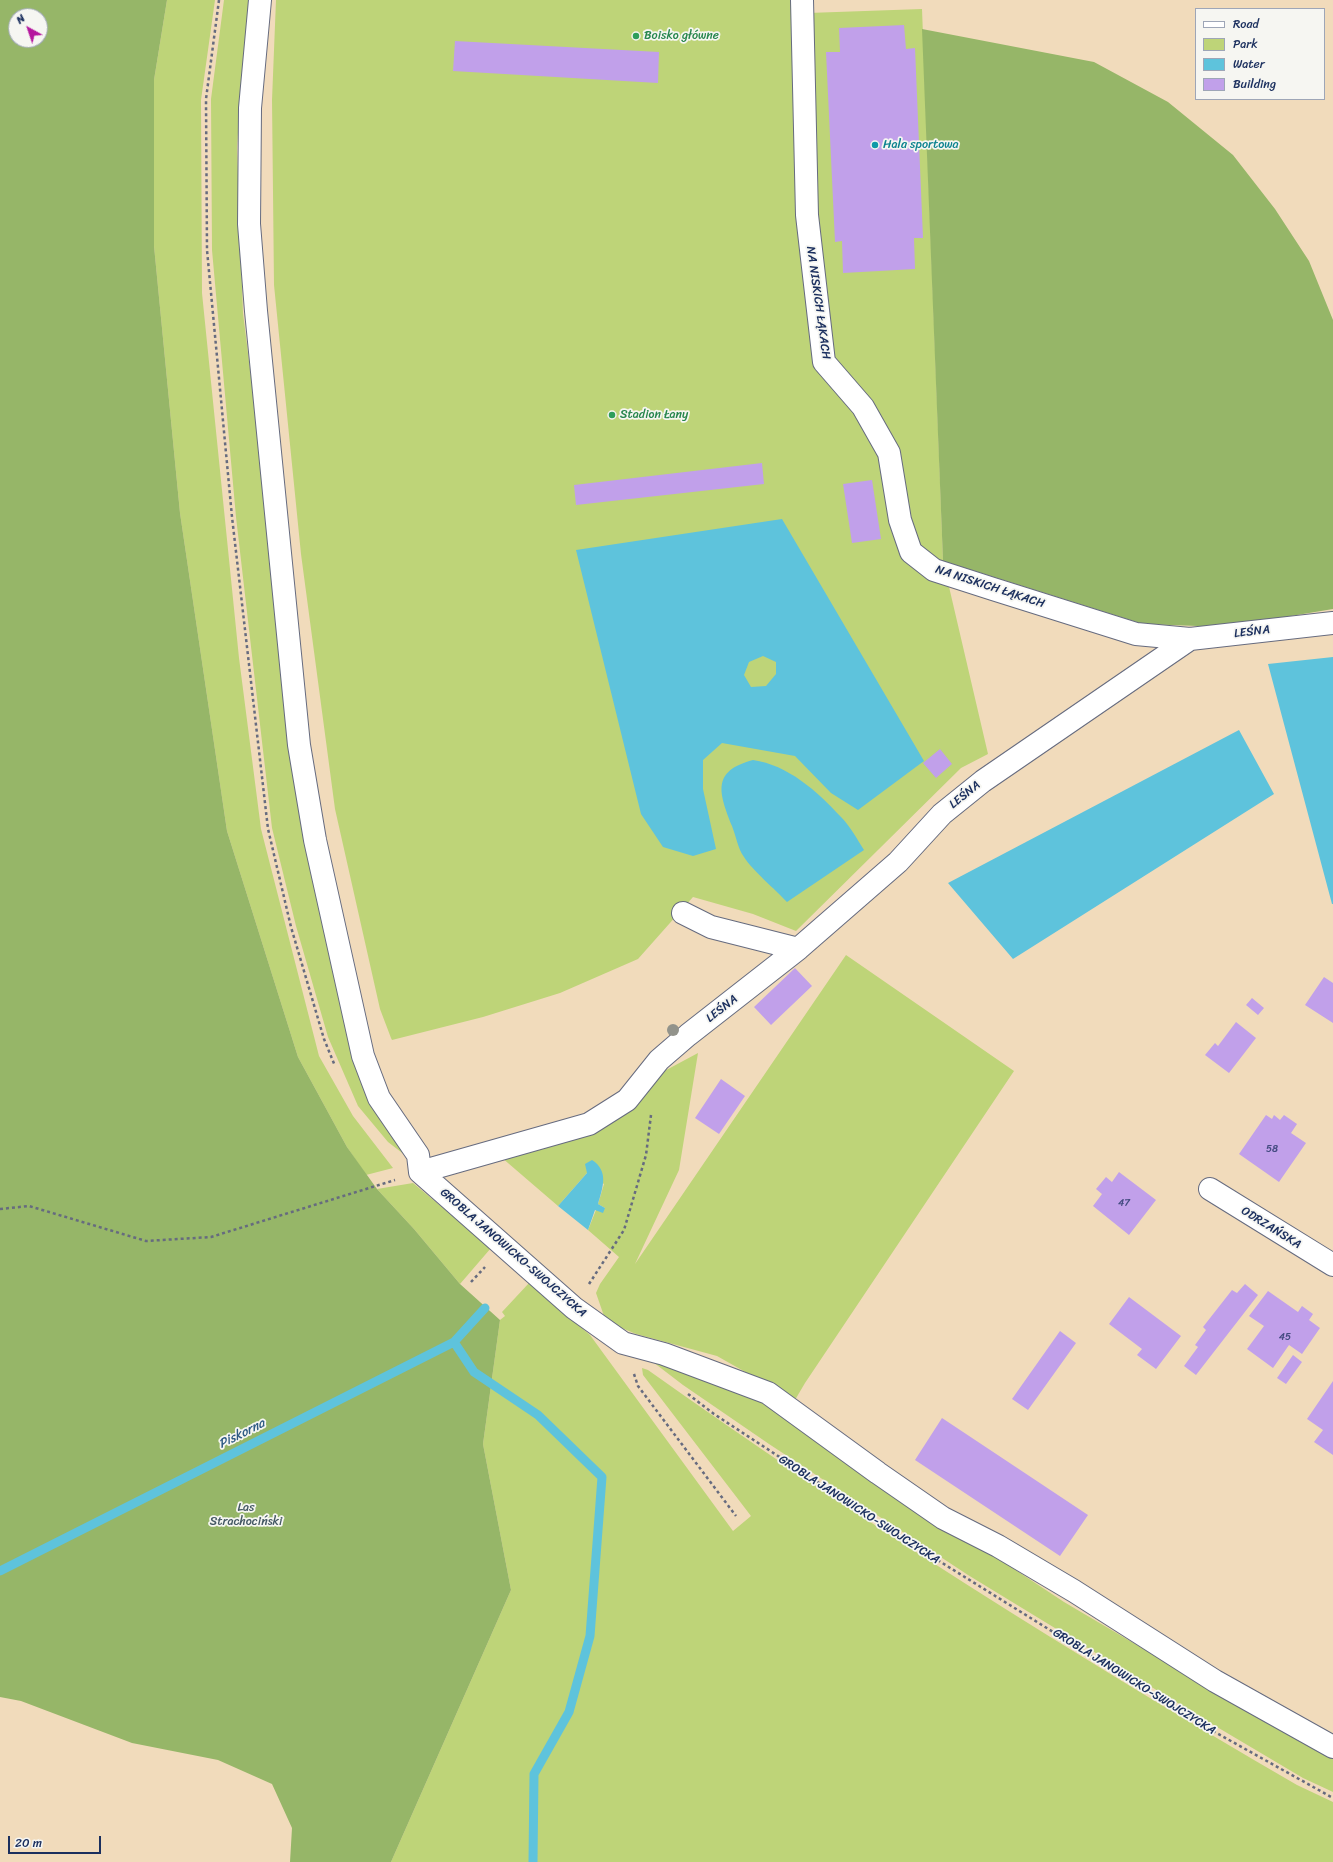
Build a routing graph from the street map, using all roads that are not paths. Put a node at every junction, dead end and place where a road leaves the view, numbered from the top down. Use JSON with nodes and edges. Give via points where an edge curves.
{"nodes":[{"id":1,"x":260,"y":0,"type":"edge"},
{"id":2,"x":802,"y":0,"type":"edge"},
{"id":3,"x":1333,"y":623,"type":"edge"},
{"id":4,"x":1190,"y":639,"type":"junction"},
{"id":5,"x":683,"y":913,"type":"dead end"},
{"id":6,"x":798,"y":949,"type":"junction"},
{"id":7,"x":420,"y":1172,"type":"junction"},
{"id":8,"x":1210,"y":1190,"type":"dead end"},
{"id":9,"x":1333,"y":1266,"type":"edge"},
{"id":10,"x":1333,"y":1747,"type":"edge"}],
"edges":[{"from":1,"to":7,"type":"street","via":[[250,108],[249,224],[299,745],[315,840],[363,1056],[379,1098],[418,1155]]},
{"from":2,"to":4,"type":"street","name":"NA NISKICH ŁĄKACH","via":[[807,215],[824,362],[863,407],[889,453],[900,520],[912,552],[934,570],[1136,634]]},
{"from":3,"to":4,"type":"street","name":"LEŚNA"},
{"from":4,"to":6,"type":"street","name":"LEŚNA","via":[[977,785],[942,814],[898,862]]},
{"from":5,"to":6,"type":"street","via":[[711,927]]},
{"from":6,"to":7,"type":"street","name":"LEŚNA","via":[[688,1035],[651,1070],[627,1100],[589,1124]]},
{"from":7,"to":10,"type":"street","name":"GROBLA JANOWICKO-SWOJCZYCKA","via":[[574,1308],[623,1343],[664,1354],[768,1393],[943,1518],[1074,1591],[1215,1681]]},
{"from":8,"to":9,"type":"street","name":"ODRZAŃSKA"}]}
